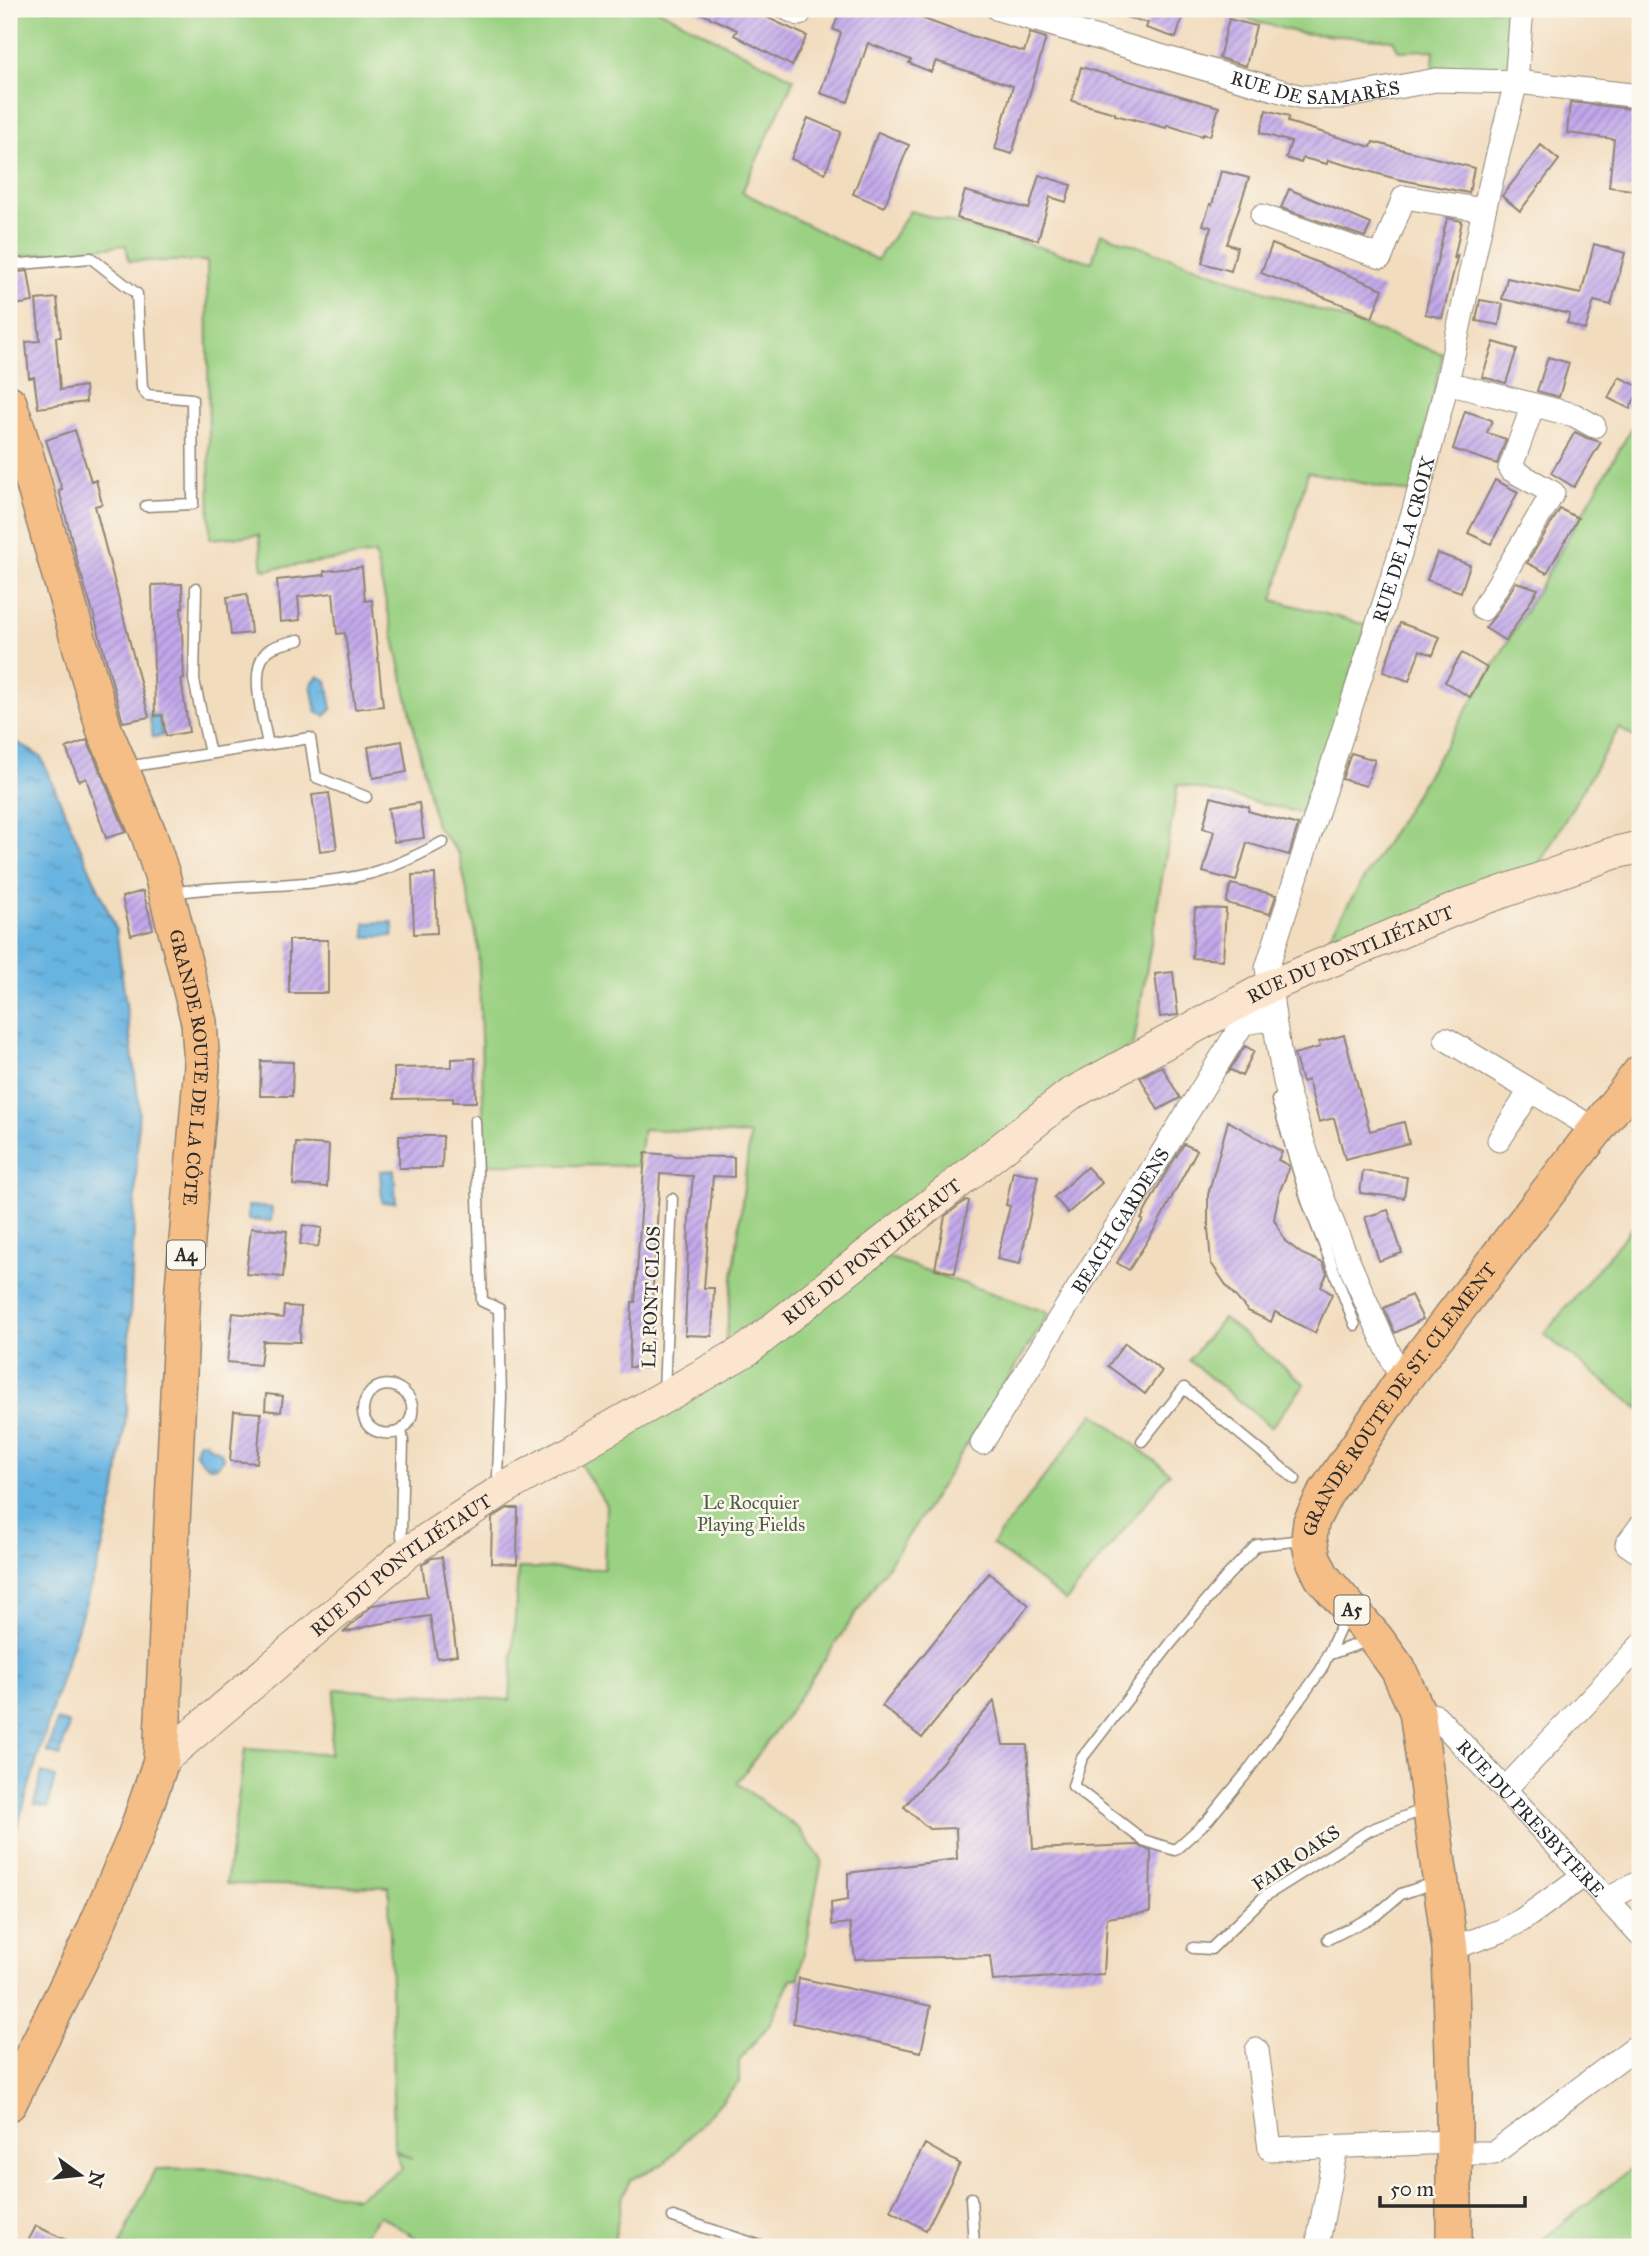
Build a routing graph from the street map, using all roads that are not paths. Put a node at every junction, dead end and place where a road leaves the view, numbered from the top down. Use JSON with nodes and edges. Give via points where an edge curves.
{"nodes":[{"id":1,"x":998,"y":9,"type":"edge"},
{"id":2,"x":1522,"y":9,"type":"edge"},
{"id":3,"x":1516,"y":82,"type":"junction"},
{"id":4,"x":1640,"y":96,"type":"edge"},
{"id":5,"x":1484,"y":210,"type":"junction"},
{"id":6,"x":1262,"y":216,"type":"dead end"},
{"id":7,"x":9,"y":265,"type":"edge"},
{"id":8,"x":1447,"y":383,"type":"junction"},
{"id":9,"x":9,"y":403,"type":"edge"},
{"id":10,"x":1533,"y":405,"type":"junction"},
{"id":11,"x":1594,"y":426,"type":"dead end"},
{"id":12,"x":146,"y":506,"type":"dead end"},
{"id":13,"x":196,"y":588,"type":"dead end"},
{"id":14,"x":1483,"y":609,"type":"dead end"},
{"id":15,"x":299,"y":639,"type":"dead end"},
{"id":16,"x":268,"y":745,"type":"junction"},
{"id":17,"x":210,"y":754,"type":"junction"},
{"id":18,"x":122,"y":768,"type":"junction"},
{"id":19,"x":366,"y":797,"type":"dead end"},
{"id":20,"x":443,"y":842,"type":"dead end"},
{"id":21,"x":1640,"y":847,"type":"edge"},
{"id":22,"x":166,"y":893,"type":"junction"},
{"id":23,"x":1270,"y":986,"type":"junction"},
{"id":24,"x":1274,"y":1021,"type":"junction"},
{"id":25,"x":1446,"y":1039,"type":"dead end"},
{"id":26,"x":1640,"y":1073,"type":"edge"},
{"id":27,"x":1530,"y":1091,"type":"junction"},
{"id":28,"x":1288,"y":1092,"type":"junction"},
{"id":29,"x":475,"y":1121,"type":"dead end"},
{"id":30,"x":1596,"y":1130,"type":"junction"},
{"id":31,"x":1499,"y":1140,"type":"dead end"},
{"id":32,"x":672,"y":1199,"type":"dead end"},
{"id":33,"x":1355,"y":1325,"type":"dead end"},
{"id":34,"x":1402,"y":1381,"type":"junction"},
{"id":35,"x":664,"y":1397,"type":"junction"},
{"id":36,"x":401,"y":1431,"type":"junction"},
{"id":37,"x":1142,"y":1441,"type":"dead end"},
{"id":38,"x":982,"y":1443,"type":"dead end"},
{"id":39,"x":1295,"y":1479,"type":"dead end"},
{"id":40,"x":505,"y":1488,"type":"junction"},
{"id":41,"x":1640,"y":1527,"type":"edge"},
{"id":42,"x":1309,"y":1539,"type":"junction"},
{"id":43,"x":408,"y":1552,"type":"junction"},
{"id":44,"x":1640,"y":1553,"type":"edge"},
{"id":45,"x":1349,"y":1607,"type":"junction"},
{"id":46,"x":1376,"y":1639,"type":"junction"},
{"id":47,"x":1640,"y":1646,"type":"edge"},
{"id":48,"x":1327,"y":1655,"type":"junction"},
{"id":49,"x":1417,"y":1711,"type":"junction"},
{"id":50,"x":161,"y":1761,"type":"junction"},
{"id":51,"x":1505,"y":1789,"type":"junction"},
{"id":52,"x":1429,"y":1808,"type":"junction"},
{"id":53,"x":1583,"y":1876,"type":"junction"},
{"id":54,"x":1440,"y":1881,"type":"junction"},
{"id":55,"x":1640,"y":1882,"type":"edge"},
{"id":56,"x":1608,"y":1899,"type":"junction"},
{"id":57,"x":1640,"y":1935,"type":"edge"},
{"id":58,"x":1328,"y":1939,"type":"dead end"},
{"id":59,"x":1193,"y":1948,"type":"dead end"},
{"id":60,"x":1450,"y":1949,"type":"junction"},
{"id":61,"x":1634,"y":2048,"type":"dead end"},
{"id":62,"x":1257,"y":2050,"type":"dead end"},
{"id":63,"x":9,"y":2103,"type":"edge"},
{"id":64,"x":1336,"y":2147,"type":"junction"},
{"id":65,"x":1454,"y":2147,"type":"junction"},
{"id":66,"x":971,"y":2198,"type":"dead end"},
{"id":67,"x":673,"y":2217,"type":"dead end"},
{"id":68,"x":764,"y":2247,"type":"edge"},
{"id":69,"x":977,"y":2247,"type":"edge"},
{"id":70,"x":1317,"y":2247,"type":"edge"},
{"id":71,"x":1454,"y":2247,"type":"edge"}],
"edges":[{"from":1,"to":3,"type":"street","name":"RUE DE SAMARÈS","via":[[1302,97],[1343,97],[1436,80]]},
{"from":2,"to":3,"type":"street","name":"RUE DE LA CROIX"},
{"from":3,"to":4,"type":"street","name":"RUE DE SAMARÈS"},
{"from":3,"to":5,"type":"street","name":"RUE DE LA CROIX"},
{"from":5,"to":6,"type":"street","via":[[1404,197],[1381,257]]},
{"from":5,"to":8,"type":"street","name":"RUE DE LA CROIX"},
{"from":7,"to":12,"type":"lane","via":[[91,258],[137,294],[142,388],[148,396],[192,399],[194,504]]},
{"from":8,"to":10,"type":"street"},
{"from":8,"to":23,"type":"street","name":"RUE DE LA CROIX","via":[[1415,510],[1267,968]]},
{"from":9,"to":18,"type":"main road","name":"GRANDE ROUTE DE LA CÔTE","number":"A4","via":[[104,729]]},
{"from":10,"to":11,"type":"street","via":[[1574,415]]},
{"from":10,"to":14,"type":"street","via":[[1510,469],[1553,493]]},
{"from":13,"to":17,"type":"lane","via":[[194,680]]},
{"from":15,"to":16,"type":"lane","via":[[270,649],[259,663],[258,688]]},
{"from":16,"to":17,"type":"lane"},
{"from":16,"to":19,"type":"lane","via":[[310,738],[316,778]]},
{"from":17,"to":18,"type":"lane"},
{"from":18,"to":22,"type":"main road","name":"GRANDE ROUTE DE LA CÔTE","number":"A4"},
{"from":20,"to":22,"type":"lane","via":[[368,874],[300,884]]},
{"from":21,"to":23,"type":"main road","name":"RUE DU PONTLIÉTAUT","via":[[1468,905]]},
{"from":22,"to":50,"type":"main road","name":"GRANDE ROUTE DE LA CÔTE","number":"A4","via":[[200,1022],[202,1066],[183,1287]]},
{"from":23,"to":24,"type":"street","name":"RUE DE LA CROIX"},
{"from":23,"to":35,"type":"main road","name":"RUE DU PONTLIÉTAUT","via":[[1069,1095],[748,1349]]},
{"from":24,"to":28,"type":"street","name":"RUE DE LA CROIX"},
{"from":24,"to":38,"type":"street","name":"BEACH GARDENS","via":[[1243,1023]]},
{"from":25,"to":27,"type":"street"},
{"from":26,"to":30,"type":"main road","name":"GRANDE ROUTE DE ST. CLEMENT"},
{"from":27,"to":30,"type":"street"},
{"from":27,"to":31,"type":"street"},
{"from":28,"to":33,"type":"lane","via":[[1276,1100],[1307,1201]]},
{"from":28,"to":34,"type":"street","name":"RUE DE LA CROIX","via":[[1321,1195]]},
{"from":29,"to":40,"type":"lane","via":[[482,1301],[499,1308],[498,1476]]},
{"from":30,"to":34,"type":"main road","name":"GRANDE ROUTE DE ST. CLEMENT"},
{"from":32,"to":35,"type":"lane","name":"LE PONT CLOS"},
{"from":34,"to":42,"type":"main road","name":"GRANDE ROUTE DE ST. CLEMENT","via":[[1325,1494],[1311,1522]]},
{"from":35,"to":40,"type":"main road","name":"RUE DU PONTLIÉTAUT"},
{"from":36,"to":36,"type":"lane","via":[[379,1433],[369,1426],[364,1417],[370,1392],[393,1385],[410,1399],[410,1420]]},
{"from":36,"to":43,"type":"lane","via":[[401,1533]]},
{"from":37,"to":39,"type":"lane","via":[[1184,1388]]},
{"from":40,"to":43,"type":"main road","name":"RUE DU PONTLIÉTAUT"},
{"from":41,"to":44,"type":"street","via":[[1627,1544]]},
{"from":42,"to":45,"type":"main road","name":"GRANDE ROUTE DE ST. CLEMENT","number":"A5","via":[[1322,1577]]},
{"from":42,"to":48,"type":"lane","via":[[1257,1545],[1227,1576],[1082,1759],[1073,1786],[1143,1840],[1175,1850],[1208,1820],[1245,1775],[1321,1670]]},
{"from":43,"to":50,"type":"main road","name":"RUE DU PONTLIÉTAUT"},
{"from":45,"to":46,"type":"main road","name":"GRANDE ROUTE DE ST. CLEMENT","number":"A5"},
{"from":45,"to":48,"type":"lane"},
{"from":46,"to":48,"type":"lane"},
{"from":46,"to":49,"type":"main road","name":"GRANDE ROUTE DE ST. CLEMENT","number":"A5","via":[[1398,1669]]},
{"from":47,"to":51,"type":"street"},
{"from":49,"to":51,"type":"street","name":"RUE DU PRESBYTERE","via":[[1436,1716]]},
{"from":49,"to":52,"type":"main road","name":"GRANDE ROUTE DE ST. CLEMENT","number":"A5"},
{"from":50,"to":63,"type":"main road","name":"GRANDE ROUTE DE LA CÔTE","number":"A4","via":[[135,1837],[93,1934]]},
{"from":51,"to":53,"type":"street","name":"RUE DU PRESBYTERE"},
{"from":52,"to":54,"type":"main road","name":"GRANDE ROUTE DE ST. CLEMENT","number":"A5"},
{"from":52,"to":59,"type":"lane","name":"FAIR OAKS","via":[[1370,1830],[1265,1896],[1211,1950]]},
{"from":53,"to":56,"type":"street","name":"RUE DU PRESBYTERE"},
{"from":53,"to":60,"type":"street","via":[[1522,1920]]},
{"from":54,"to":58,"type":"lane","via":[[1401,1894],[1376,1915]]},
{"from":54,"to":60,"type":"main road","name":"GRANDE ROUTE DE ST. CLEMENT","number":"A5"},
{"from":55,"to":56,"type":"street"},
{"from":56,"to":57,"type":"street","name":"RUE DU PRESBYTERE"},
{"from":60,"to":65,"type":"main road","name":"GRANDE ROUTE DE ST. CLEMENT","number":"A5"},
{"from":61,"to":65,"type":"street","via":[[1494,2152]]},
{"from":62,"to":64,"type":"street","via":[[1270,2150]]},
{"from":64,"to":65,"type":"street"},
{"from":64,"to":70,"type":"street"},
{"from":65,"to":71,"type":"main road","name":"GRANDE ROUTE DE ST. CLEMENT","number":"A5"},
{"from":66,"to":69,"type":"lane"},
{"from":67,"to":68,"type":"lane"}]}
